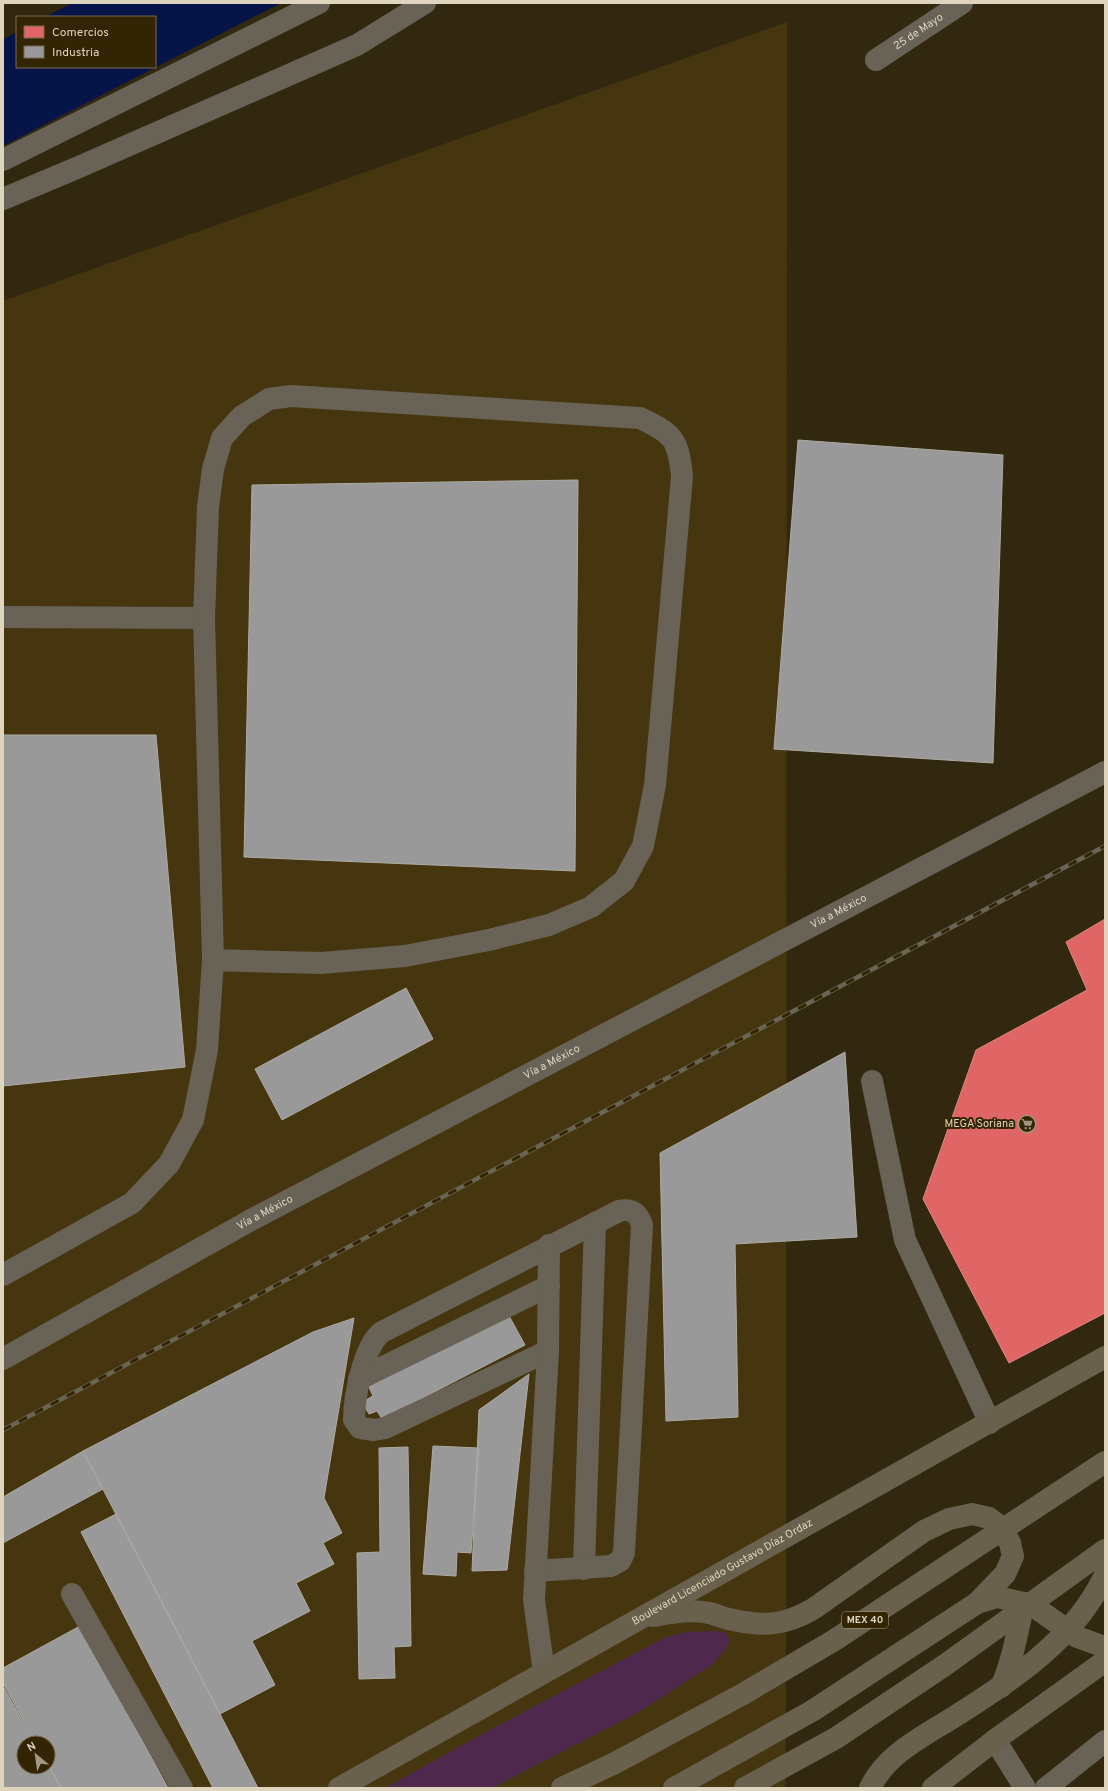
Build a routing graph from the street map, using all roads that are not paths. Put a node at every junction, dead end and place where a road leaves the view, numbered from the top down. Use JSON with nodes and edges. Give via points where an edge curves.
{"nodes":[{"id":1,"x":319,"y":3,"type":"edge"},
{"id":2,"x":425,"y":3,"type":"edge"},
{"id":3,"x":962,"y":3,"type":"edge"},
{"id":4,"x":876,"y":60,"type":"dead end"},
{"id":5,"x":3,"y":160,"type":"edge"},
{"id":6,"x":3,"y":199,"type":"edge"},
{"id":7,"x":3,"y":617,"type":"edge"},
{"id":8,"x":204,"y":618,"type":"junction"},
{"id":9,"x":1105,"y":772,"type":"edge"},
{"id":10,"x":213,"y":960,"type":"junction"},
{"id":11,"x":872,"y":1081,"type":"dead end"},
{"id":12,"x":595,"y":1223,"type":"junction"},
{"id":13,"x":550,"y":1245,"type":"junction"},
{"id":14,"x":3,"y":1275,"type":"edge"},
{"id":15,"x":549,"y":1286,"type":"junction"},
{"id":16,"x":548,"y":1351,"type":"junction"},
{"id":17,"x":1105,"y":1357,"type":"edge"},
{"id":18,"x":3,"y":1359,"type":"edge"},
{"id":19,"x":1105,"y":1361,"type":"edge"},
{"id":20,"x":1076,"y":1373,"type":"junction"},
{"id":21,"x":359,"y":1379,"type":"junction"},
{"id":22,"x":990,"y":1423,"type":"junction"},
{"id":23,"x":1105,"y":1462,"type":"edge"},
{"id":24,"x":1105,"y":1550,"type":"edge"},
{"id":25,"x":584,"y":1569,"type":"junction"},
{"id":26,"x":535,"y":1571,"type":"junction"},
{"id":27,"x":1105,"y":1575,"type":"edge"},
{"id":28,"x":72,"y":1594,"type":"dead end"},
{"id":29,"x":977,"y":1603,"type":"junction"},
{"id":30,"x":1024,"y":1603,"type":"junction"},
{"id":31,"x":626,"y":1626,"type":"junction"},
{"id":32,"x":1066,"y":1630,"type":"junction"},
{"id":33,"x":1105,"y":1647,"type":"edge"},
{"id":34,"x":1105,"y":1661,"type":"edge"},
{"id":35,"x":544,"y":1672,"type":"junction"},
{"id":36,"x":1001,"y":1687,"type":"junction"},
{"id":37,"x":995,"y":1740,"type":"junction"},
{"id":38,"x":1105,"y":1741,"type":"edge"},
{"id":39,"x":182,"y":1788,"type":"edge"},
{"id":40,"x":340,"y":1788,"type":"edge"},
{"id":41,"x":562,"y":1788,"type":"edge"},
{"id":42,"x":674,"y":1788,"type":"edge"},
{"id":43,"x":745,"y":1788,"type":"edge"},
{"id":44,"x":870,"y":1788,"type":"edge"},
{"id":45,"x":933,"y":1788,"type":"edge"},
{"id":46,"x":1025,"y":1788,"type":"edge"},
{"id":47,"x":1046,"y":1788,"type":"edge"}],
"edges":[{"from":1,"to":5,"type":"street"},
{"from":2,"to":6,"type":"street","via":[[357,45]]},
{"from":3,"to":4,"type":"street","name":"25 de Mayo"},
{"from":7,"to":8,"type":"street"},
{"from":8,"to":10,"type":"street"},
{"from":8,"to":10,"type":"street","via":[[208,507],[213,469],[222,438],[242,416],[269,399],[291,396],[640,418],[658,426],[672,437],[680,453],[682,476],[655,786],[643,846],[624,881],[584,910],[549,925],[489,940],[405,956],[321,963]]},
{"from":9,"to":18,"type":"street","name":"Vía a México","via":[[251,1220]]},
{"from":10,"to":14,"type":"street","via":[[207,1050],[193,1120],[169,1164],[132,1203]]},
{"from":11,"to":22,"type":"street","via":[[905,1240]]},
{"from":12,"to":13,"type":"street"},
{"from":12,"to":25,"type":"street"},
{"from":12,"to":25,"type":"street","via":[[627,1209],[640,1218],[642,1225],[624,1553],[620,1561],[611,1566]]},
{"from":13,"to":15,"type":"street"},
{"from":13,"to":21,"type":"street","via":[[376,1336]]},
{"from":15,"to":16,"type":"street"},
{"from":15,"to":21,"type":"street"},
{"from":16,"to":21,"type":"street","via":[[385,1428],[374,1430],[360,1428],[354,1420]]},
{"from":16,"to":26,"type":"street"},
{"from":17,"to":20,"type":"main road","name":"Boulevard Licenciado Gustavo Díaz Ordaz"},
{"from":19,"to":20,"type":"main road"},
{"from":20,"to":22,"type":"main road","name":"Boulevard Licenciado Gustavo Díaz Ordaz"},
{"from":22,"to":31,"type":"main road","name":"Boulevard Licenciado Gustavo Díaz Ordaz"},
{"from":23,"to":41,"type":"main road","number":"MEX 40","bridge":true,"via":[[833,1642],[615,1763]]},
{"from":24,"to":43,"type":"main road","bridge":true,"via":[[945,1665],[836,1738]]},
{"from":25,"to":26,"type":"street"},
{"from":26,"to":35,"type":"street","via":[[534,1600]]},
{"from":27,"to":32,"type":"main road","via":[[1083,1613]]},
{"from":28,"to":39,"type":"street"},
{"from":29,"to":30,"type":"main road","via":[[997,1597]]},
{"from":29,"to":31,"type":"main road","via":[[1005,1574],[1013,1556],[1002,1528],[989,1518],[972,1514],[949,1520],[924,1531],[813,1609],[783,1622],[749,1624],[694,1611],[652,1617]]},
{"from":29,"to":42,"type":"main road","via":[[812,1711]]},
{"from":30,"to":32,"type":"main road","via":[[1036,1608]]},
{"from":30,"to":36,"type":"main road","via":[[1014,1654]]},
{"from":31,"to":35,"type":"main road","name":"Boulevard Licenciado Gustavo Díaz Ordaz"},
{"from":32,"to":33,"type":"main road","via":[[1077,1638]]},
{"from":32,"to":36,"type":"main road","via":[[1025,1669]]},
{"from":34,"to":37,"type":"main road"},
{"from":35,"to":40,"type":"main road","name":"Boulevard Licenciado Gustavo Díaz Ordaz"},
{"from":36,"to":44,"type":"main road","via":[[889,1761],[875,1777]]},
{"from":37,"to":45,"type":"main road"},
{"from":37,"to":46,"type":"street"},
{"from":38,"to":47,"type":"street"}]}
